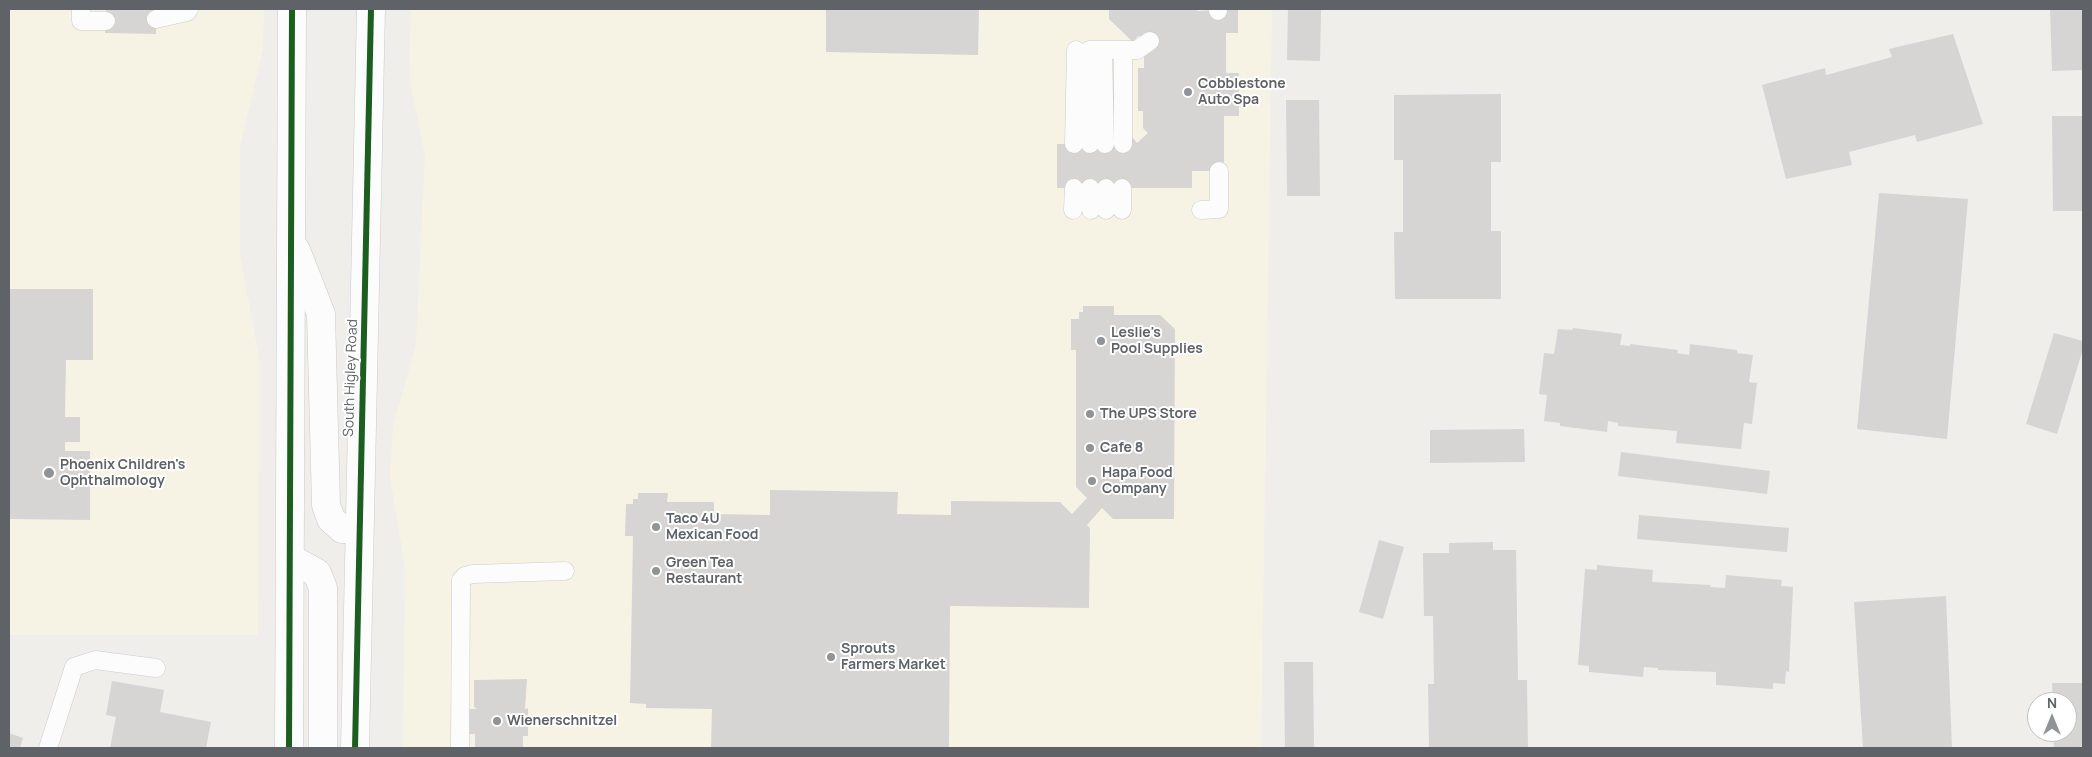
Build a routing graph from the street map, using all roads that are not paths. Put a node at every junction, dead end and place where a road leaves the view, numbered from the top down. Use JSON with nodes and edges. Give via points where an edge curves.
{"nodes":[{"id":1,"x":81,"y":9,"type":"edge"},
{"id":2,"x":189,"y":9,"type":"edge"},
{"id":3,"x":292,"y":9,"type":"edge"},
{"id":4,"x":371,"y":9,"type":"edge"},
{"id":5,"x":156,"y":18,"type":"dead end"},
{"id":6,"x":106,"y":21,"type":"dead end"},
{"id":7,"x":1150,"y":41,"type":"dead end"},
{"id":8,"x":1076,"y":50,"type":"dead end"},
{"id":9,"x":1123,"y":50,"type":"junction"},
{"id":10,"x":1123,"y":144,"type":"dead end"},
{"id":11,"x":1219,"y":171,"type":"dead end"},
{"id":12,"x":1098,"y":210,"type":"joint"},
{"id":13,"x":1201,"y":210,"type":"dead end"},
{"id":14,"x":291,"y":237,"type":"junction"},
{"id":15,"x":358,"y":529,"type":"junction"},
{"id":16,"x":290,"y":558,"type":"junction"},
{"id":17,"x":565,"y":572,"type":"dead end"},
{"id":18,"x":156,"y":668,"type":"dead end"},
{"id":19,"x":48,"y":748,"type":"edge"},
{"id":20,"x":289,"y":748,"type":"edge"},
{"id":21,"x":323,"y":748,"type":"edge"},
{"id":22,"x":355,"y":748,"type":"edge"},
{"id":23,"x":460,"y":748,"type":"edge"}],
"edges":[{"from":1,"to":6,"type":"lane","via":[[81,20]]},
{"from":2,"to":5,"type":"lane"},
{"from":3,"to":14,"type":"main road"},
{"from":4,"to":15,"type":"main road","name":"South Higley Road"},
{"from":7,"to":9,"type":"lane","via":[[1137,50]]},
{"from":8,"to":9,"type":"lane","via":[[1090,144],[1089,50]]},
{"from":9,"to":10,"type":"lane"},
{"from":11,"to":13,"type":"lane","via":[[1219,209]]},
{"from":12,"to":12,"type":"lane","via":[[1098,188]]},
{"from":14,"to":15,"type":"main road","via":[[321,314],[326,506],[331,519],[342,529]]},
{"from":14,"to":16,"type":"main road"},
{"from":15,"to":22,"type":"main road","name":"South Higley Road"},
{"from":16,"to":20,"type":"main road"},
{"from":16,"to":21,"type":"main road","via":[[317,574],[323,588]]},
{"from":17,"to":23,"type":"lane","via":[[473,574],[461,580]]},
{"from":18,"to":19,"type":"lane","via":[[95,660],[74,667]]}]}
